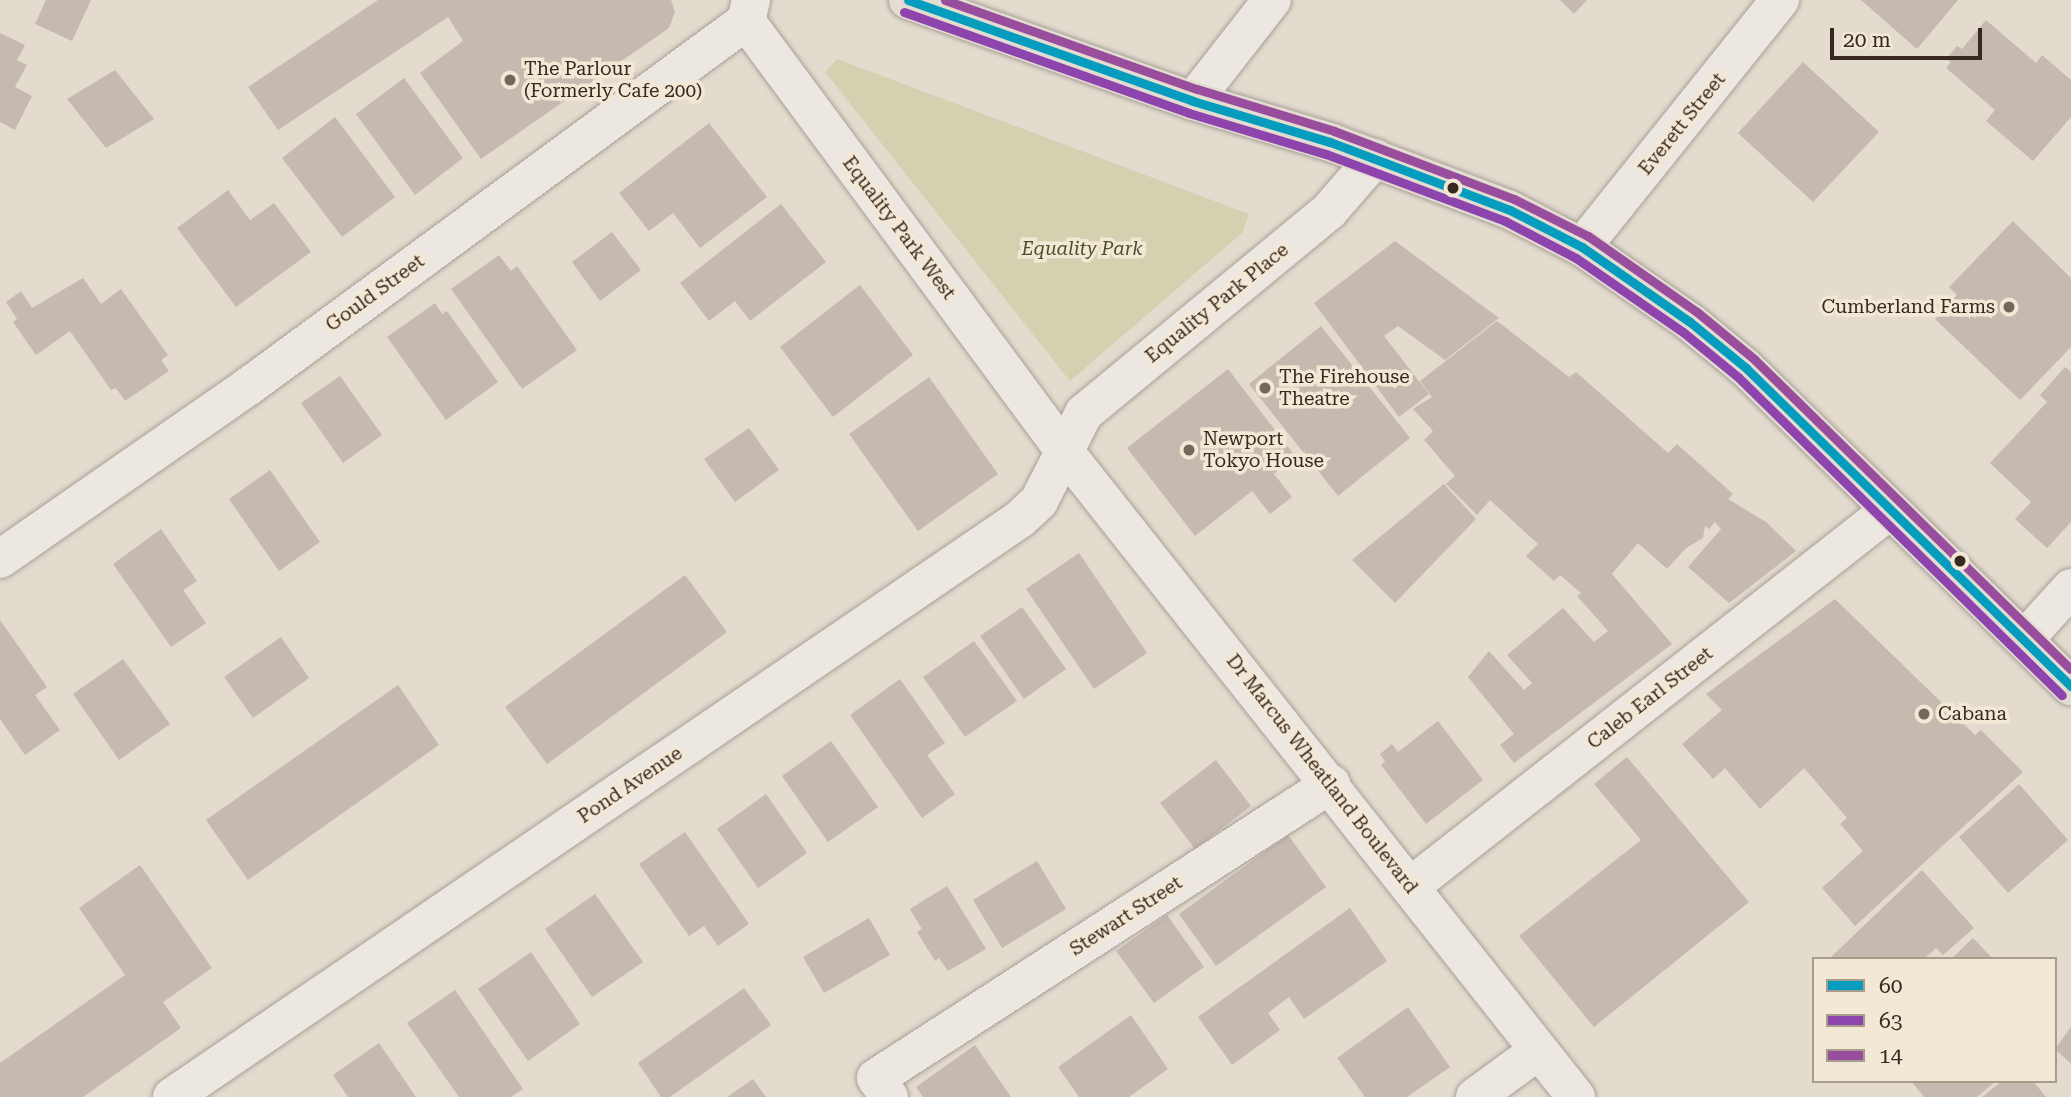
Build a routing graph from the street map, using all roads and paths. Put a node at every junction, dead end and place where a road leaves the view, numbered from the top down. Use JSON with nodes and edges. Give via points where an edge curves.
{"nodes":[{"id":1,"x":908,"y":0,"type":"edge"},
{"id":2,"x":1272,"y":0,"type":"edge"},
{"id":3,"x":1780,"y":0,"type":"edge"},
{"id":4,"x":748,"y":10,"type":"edge"},
{"id":5,"x":1193,"y":102,"type":"junction"},
{"id":6,"x":1375,"y":158,"type":"junction"},
{"id":7,"x":1582,"y":247,"type":"junction"},
{"id":8,"x":1066,"y":452,"type":"junction"},
{"id":9,"x":1891,"y":510,"type":"junction"},
{"id":10,"x":0,"y":559,"type":"edge"},
{"id":11,"x":2071,"y":588,"type":"edge"},
{"id":12,"x":2024,"y":640,"type":"junction"},
{"id":13,"x":2071,"y":687,"type":"edge"},
{"id":14,"x":1331,"y":784,"type":"junction"},
{"id":15,"x":1410,"y":886,"type":"junction"},
{"id":16,"x":1538,"y":1051,"type":"junction"},
{"id":17,"x":186,"y":1093,"type":"edge"},
{"id":18,"x":889,"y":1097,"type":"edge"},
{"id":19,"x":1475,"y":1097,"type":"edge"},
{"id":20,"x":1576,"y":1097,"type":"edge"}],
"edges":[{"from":1,"to":5,"type":"main road"},
{"from":2,"to":5,"type":"street"},
{"from":3,"to":7,"type":"street","name":"Everett Street"},
{"from":4,"to":8,"type":"street","name":"Equality Park West"},
{"from":4,"to":10,"type":"street","name":"Gould Street","via":[[249,386]]},
{"from":5,"to":6,"type":"main road"},
{"from":6,"to":7,"type":"main road","via":[[1510,211]]},
{"from":6,"to":8,"type":"street","name":"Equality Park Place","via":[[1329,211],[1084,413]]},
{"from":7,"to":9,"type":"main road","via":[[1690,322],[1746,368]]},
{"from":8,"to":14,"type":"street","name":"Dr Marcus Wheatland Boulevard"},
{"from":8,"to":17,"type":"street","name":"Pond Avenue","via":[[1039,501],[1020,519]]},
{"from":9,"to":12,"type":"main road"},
{"from":9,"to":15,"type":"street","name":"Caleb Earl Street"},
{"from":11,"to":12,"type":"street"},
{"from":12,"to":13,"type":"main road"},
{"from":14,"to":15,"type":"street","name":"Dr Marcus Wheatland Boulevard"},
{"from":14,"to":18,"type":"street","name":"Stewart Street","via":[[876,1078]]},
{"from":15,"to":16,"type":"street","name":"Dr Marcus Wheatland Boulevard"},
{"from":16,"to":19,"type":"street"},
{"from":16,"to":20,"type":"street","name":"Dr Marcus Wheatland Boulevard"}]}
